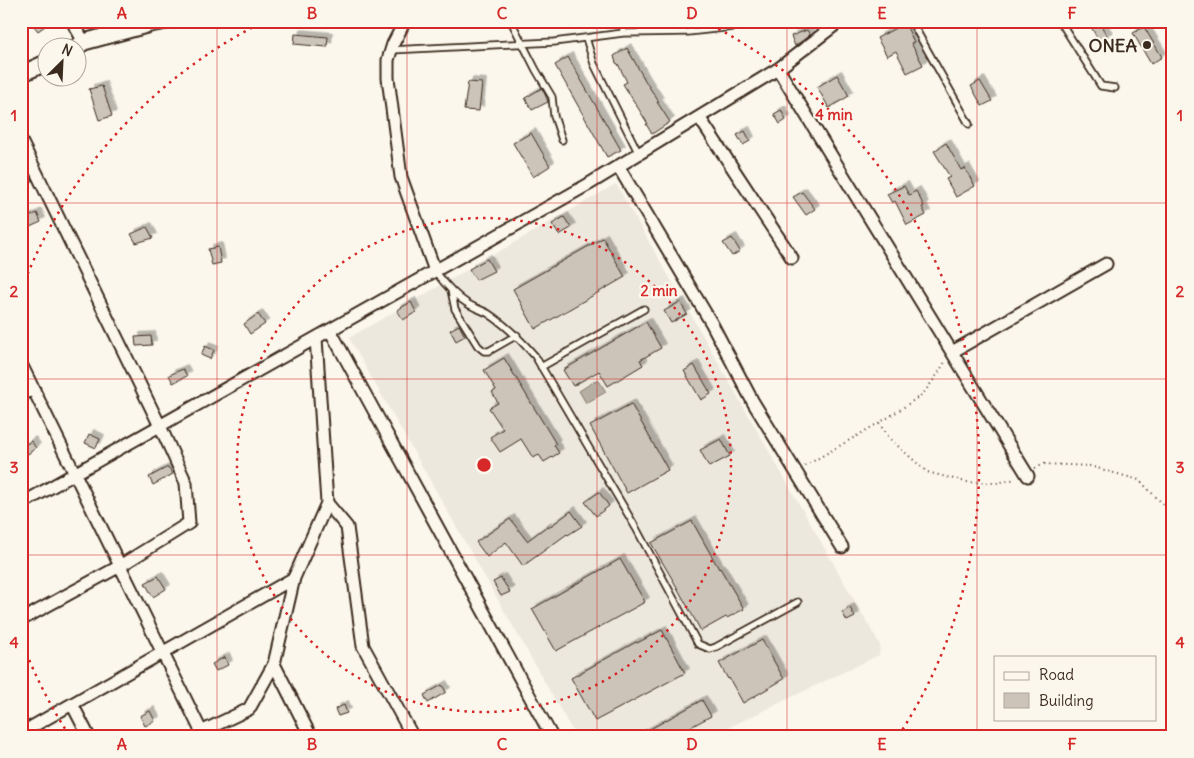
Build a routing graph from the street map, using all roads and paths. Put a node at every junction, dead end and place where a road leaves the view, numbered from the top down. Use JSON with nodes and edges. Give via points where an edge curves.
{"nodes":[{"id":1,"x":72,"y":21,"type":"edge"},
{"id":2,"x":167,"y":21,"type":"edge"},
{"id":3,"x":405,"y":21,"type":"edge"},
{"id":4,"x":513,"y":21,"type":"edge"},
{"id":5,"x":622,"y":21,"type":"edge"},
{"id":6,"x":788,"y":21,"type":"edge"},
{"id":7,"x":840,"y":21,"type":"edge"},
{"id":8,"x":911,"y":21,"type":"edge"},
{"id":9,"x":1060,"y":21,"type":"edge"},
{"id":10,"x":623,"y":33,"type":"junction"},
{"id":11,"x":77,"y":38,"type":"edge"},
{"id":12,"x":586,"y":38,"type":"junction"},
{"id":13,"x":88,"y":42,"type":"edge"},
{"id":14,"x":523,"y":44,"type":"junction"},
{"id":15,"x":391,"y":50,"type":"junction"},
{"id":16,"x":38,"y":66,"type":"edge"},
{"id":17,"x":778,"y":69,"type":"junction"},
{"id":18,"x":21,"y":74,"type":"edge"},
{"id":19,"x":1116,"y":88,"type":"dead end"},
{"id":20,"x":699,"y":117,"type":"junction"},
{"id":21,"x":969,"y":124,"type":"dead end"},
{"id":22,"x":562,"y":140,"type":"dead end"},
{"id":23,"x":21,"y":142,"type":"edge"},
{"id":24,"x":639,"y":154,"type":"junction"},
{"id":25,"x":618,"y":166,"type":"junction"},
{"id":26,"x":792,"y":258,"type":"dead end"},
{"id":27,"x":1106,"y":264,"type":"dead end"},
{"id":28,"x":435,"y":271,"type":"junction"},
{"id":29,"x":451,"y":290,"type":"junction"},
{"id":30,"x":644,"y":309,"type":"dead end"},
{"id":31,"x":330,"y":330,"type":"junction"},
{"id":32,"x":517,"y":335,"type":"junction"},
{"id":33,"x":316,"y":338,"type":"junction"},
{"id":34,"x":952,"y":352,"type":"junction"},
{"id":35,"x":21,"y":364,"type":"edge"},
{"id":36,"x":542,"y":367,"type":"junction"},
{"id":37,"x":34,"y":389,"type":"junction"},
{"id":38,"x":21,"y":395,"type":"edge"},
{"id":39,"x":879,"y":423,"type":"junction"},
{"id":40,"x":160,"y":426,"type":"junction"},
{"id":41,"x":796,"y":472,"type":"junction"},
{"id":42,"x":75,"y":474,"type":"junction"},
{"id":43,"x":1027,"y":474,"type":"junction"},
{"id":44,"x":327,"y":502,"type":"junction"},
{"id":45,"x":21,"y":504,"type":"edge"},
{"id":46,"x":1173,"y":508,"type":"edge"},
{"id":47,"x":842,"y":547,"type":"dead end"},
{"id":48,"x":120,"y":566,"type":"junction"},
{"id":49,"x":294,"y":578,"type":"junction"},
{"id":50,"x":798,"y":602,"type":"dead end"},
{"id":51,"x":21,"y":620,"type":"edge"},
{"id":52,"x":163,"y":653,"type":"junction"},
{"id":53,"x":274,"y":664,"type":"junction"},
{"id":54,"x":72,"y":704,"type":"junction"},
{"id":55,"x":21,"y":733,"type":"edge"},
{"id":56,"x":202,"y":734,"type":"edge"},
{"id":57,"x":88,"y":737,"type":"edge"},
{"id":58,"x":311,"y":737,"type":"edge"},
{"id":59,"x":413,"y":737,"type":"edge"},
{"id":60,"x":552,"y":737,"type":"edge"}],
"edges":[{"from":1,"to":11,"type":"street"},
{"from":2,"to":13,"type":"main road"},
{"from":3,"to":15,"type":"street"},
{"from":4,"to":14,"type":"lane"},
{"from":5,"to":10,"type":"lane"},
{"from":6,"to":10,"type":"lane","via":[[688,32]]},
{"from":7,"to":17,"type":"street"},
{"from":8,"to":21,"type":"lane"},
{"from":9,"to":19,"type":"lane","via":[[1101,86]]},
{"from":10,"to":12,"type":"lane"},
{"from":12,"to":14,"type":"lane"},
{"from":12,"to":24,"type":"lane","via":[[594,64]]},
{"from":14,"to":15,"type":"lane"},
{"from":14,"to":22,"type":"lane","via":[[552,97]]},
{"from":15,"to":28,"type":"street","via":[[388,78],[401,177]]},
{"from":16,"to":18,"type":"main road"},
{"from":17,"to":20,"type":"street"},
{"from":17,"to":34,"type":"street"},
{"from":20,"to":24,"type":"street"},
{"from":20,"to":26,"type":"street"},
{"from":23,"to":40,"type":"street"},
{"from":24,"to":25,"type":"street"},
{"from":25,"to":28,"type":"street"},
{"from":25,"to":41,"type":"street"},
{"from":27,"to":34,"type":"street"},
{"from":28,"to":29,"type":"lane"},
{"from":28,"to":31,"type":"street"},
{"from":29,"to":32,"type":"lane"},
{"from":29,"to":32,"type":"lane","via":[[455,309],[484,351]]},
{"from":30,"to":36,"type":"lane"},
{"from":31,"to":33,"type":"street"},
{"from":31,"to":60,"type":"street"},
{"from":32,"to":36,"type":"lane"},
{"from":33,"to":40,"type":"street"},
{"from":33,"to":44,"type":"street"},
{"from":34,"to":39,"type":"path","via":[[923,394]]},
{"from":34,"to":43,"type":"street"},
{"from":35,"to":37,"type":"street"},
{"from":36,"to":50,"type":"lane","via":[[636,528],[698,644],[716,647]]},
{"from":37,"to":38,"type":"street"},
{"from":37,"to":42,"type":"street"},
{"from":39,"to":41,"type":"path"},
{"from":39,"to":43,"type":"path","via":[[890,439],[927,472],[966,482],[996,483]]},
{"from":40,"to":42,"type":"street"},
{"from":40,"to":48,"type":"street","via":[[186,483],[190,523]]},
{"from":41,"to":47,"type":"street"},
{"from":42,"to":45,"type":"street"},
{"from":42,"to":48,"type":"street"},
{"from":43,"to":46,"type":"path","via":[[1045,464],[1090,466],[1139,480],[1170,511]]},
{"from":44,"to":49,"type":"street"},
{"from":44,"to":59,"type":"street","via":[[346,527],[363,646]]},
{"from":48,"to":51,"type":"street"},
{"from":48,"to":52,"type":"street"},
{"from":49,"to":52,"type":"street"},
{"from":49,"to":53,"type":"street"},
{"from":52,"to":54,"type":"street"},
{"from":52,"to":56,"type":"street"},
{"from":53,"to":56,"type":"street","via":[[249,710]]},
{"from":53,"to":58,"type":"street"},
{"from":54,"to":55,"type":"street"},
{"from":54,"to":57,"type":"street"}]}
